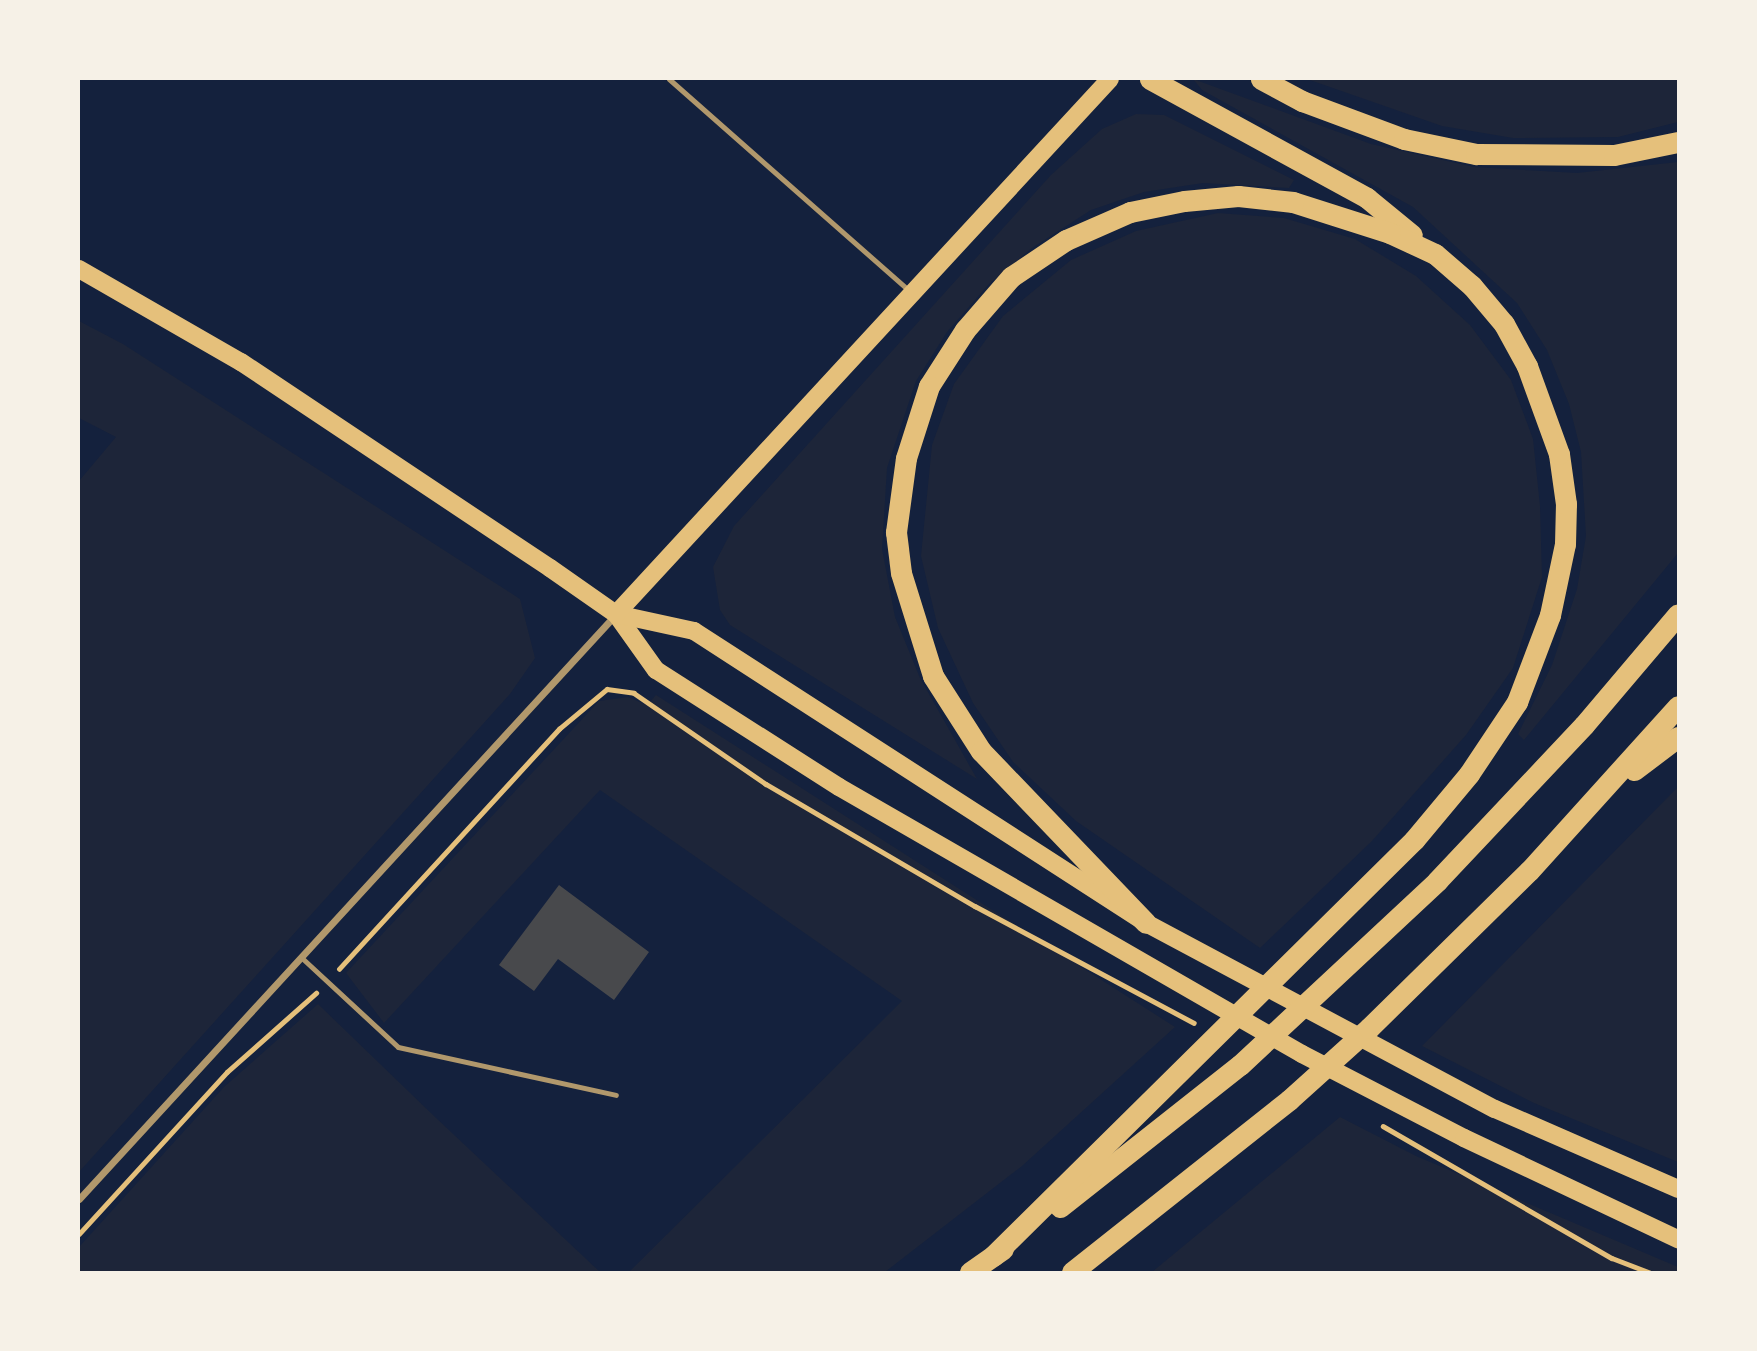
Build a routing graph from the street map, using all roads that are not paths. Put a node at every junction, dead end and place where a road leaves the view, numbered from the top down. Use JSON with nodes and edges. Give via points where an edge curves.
{"nodes":[{"id":1,"x":669,"y":79,"type":"edge"},
{"id":2,"x":1110,"y":79,"type":"edge"},
{"id":3,"x":1150,"y":79,"type":"edge"},
{"id":4,"x":1261,"y":79,"type":"edge"},
{"id":5,"x":1678,"y":142,"type":"edge"},
{"id":6,"x":1436,"y":254,"type":"junction"},
{"id":7,"x":79,"y":269,"type":"edge"},
{"id":8,"x":911,"y":292,"type":"junction"},
{"id":9,"x":617,"y":614,"type":"junction"},
{"id":10,"x":1678,"y":614,"type":"edge"},
{"id":11,"x":1678,"y":706,"type":"edge"},
{"id":12,"x":1678,"y":737,"type":"edge"},
{"id":13,"x":1604,"y":792,"type":"junction"},
{"id":14,"x":1146,"y":923,"type":"junction"},
{"id":15,"x":303,"y":959,"type":"junction"},
{"id":16,"x":616,"y":1095,"type":"dead end"},
{"id":17,"x":1678,"y":1189,"type":"edge"},
{"id":18,"x":79,"y":1199,"type":"edge"},
{"id":19,"x":1678,"y":1239,"type":"edge"},
{"id":20,"x":993,"y":1256,"type":"junction"},
{"id":21,"x":970,"y":1272,"type":"edge"},
{"id":22,"x":1072,"y":1272,"type":"edge"}],
"edges":[{"from":1,"to":8,"type":"lane"},
{"from":2,"to":8,"type":"main road"},
{"from":3,"to":6,"type":"highway","via":[[1367,198]]},
{"from":4,"to":5,"type":"highway","via":[[1302,101],[1404,139],[1476,154],[1614,155]]},
{"from":6,"to":14,"type":"highway","via":[[1390,233],[1293,202],[1238,196],[1130,212],[1066,240],[1011,277],[965,330],[929,386],[906,458],[896,532],[908,608],[921,647],[933,676],[981,751]]},
{"from":6,"to":20,"type":"highway","via":[[1472,286],[1504,324],[1527,366],[1559,454],[1566,504],[1564,544],[1536,660],[1495,738],[1414,840],[1275,983]]},
{"from":7,"to":9,"type":"main road","via":[[241,362]]},
{"from":8,"to":9,"type":"main road"},
{"from":9,"to":14,"type":"main road","via":[[694,631]]},
{"from":9,"to":15,"type":"street"},
{"from":9,"to":19,"type":"main road","via":[[656,670],[839,787],[1302,1054],[1464,1138]]},
{"from":10,"to":20,"type":"highway","via":[[1514,801],[1325,988],[1177,1119]]},
{"from":11,"to":13,"type":"highway"},
{"from":12,"to":13,"type":"highway"},
{"from":13,"to":22,"type":"highway","via":[[1369,1028],[1289,1100]]},
{"from":14,"to":17,"type":"main road","via":[[1316,1018],[1495,1108]]},
{"from":15,"to":16,"type":"lane","via":[[398,1047]]},
{"from":15,"to":18,"type":"street"},
{"from":20,"to":21,"type":"highway"}]}
